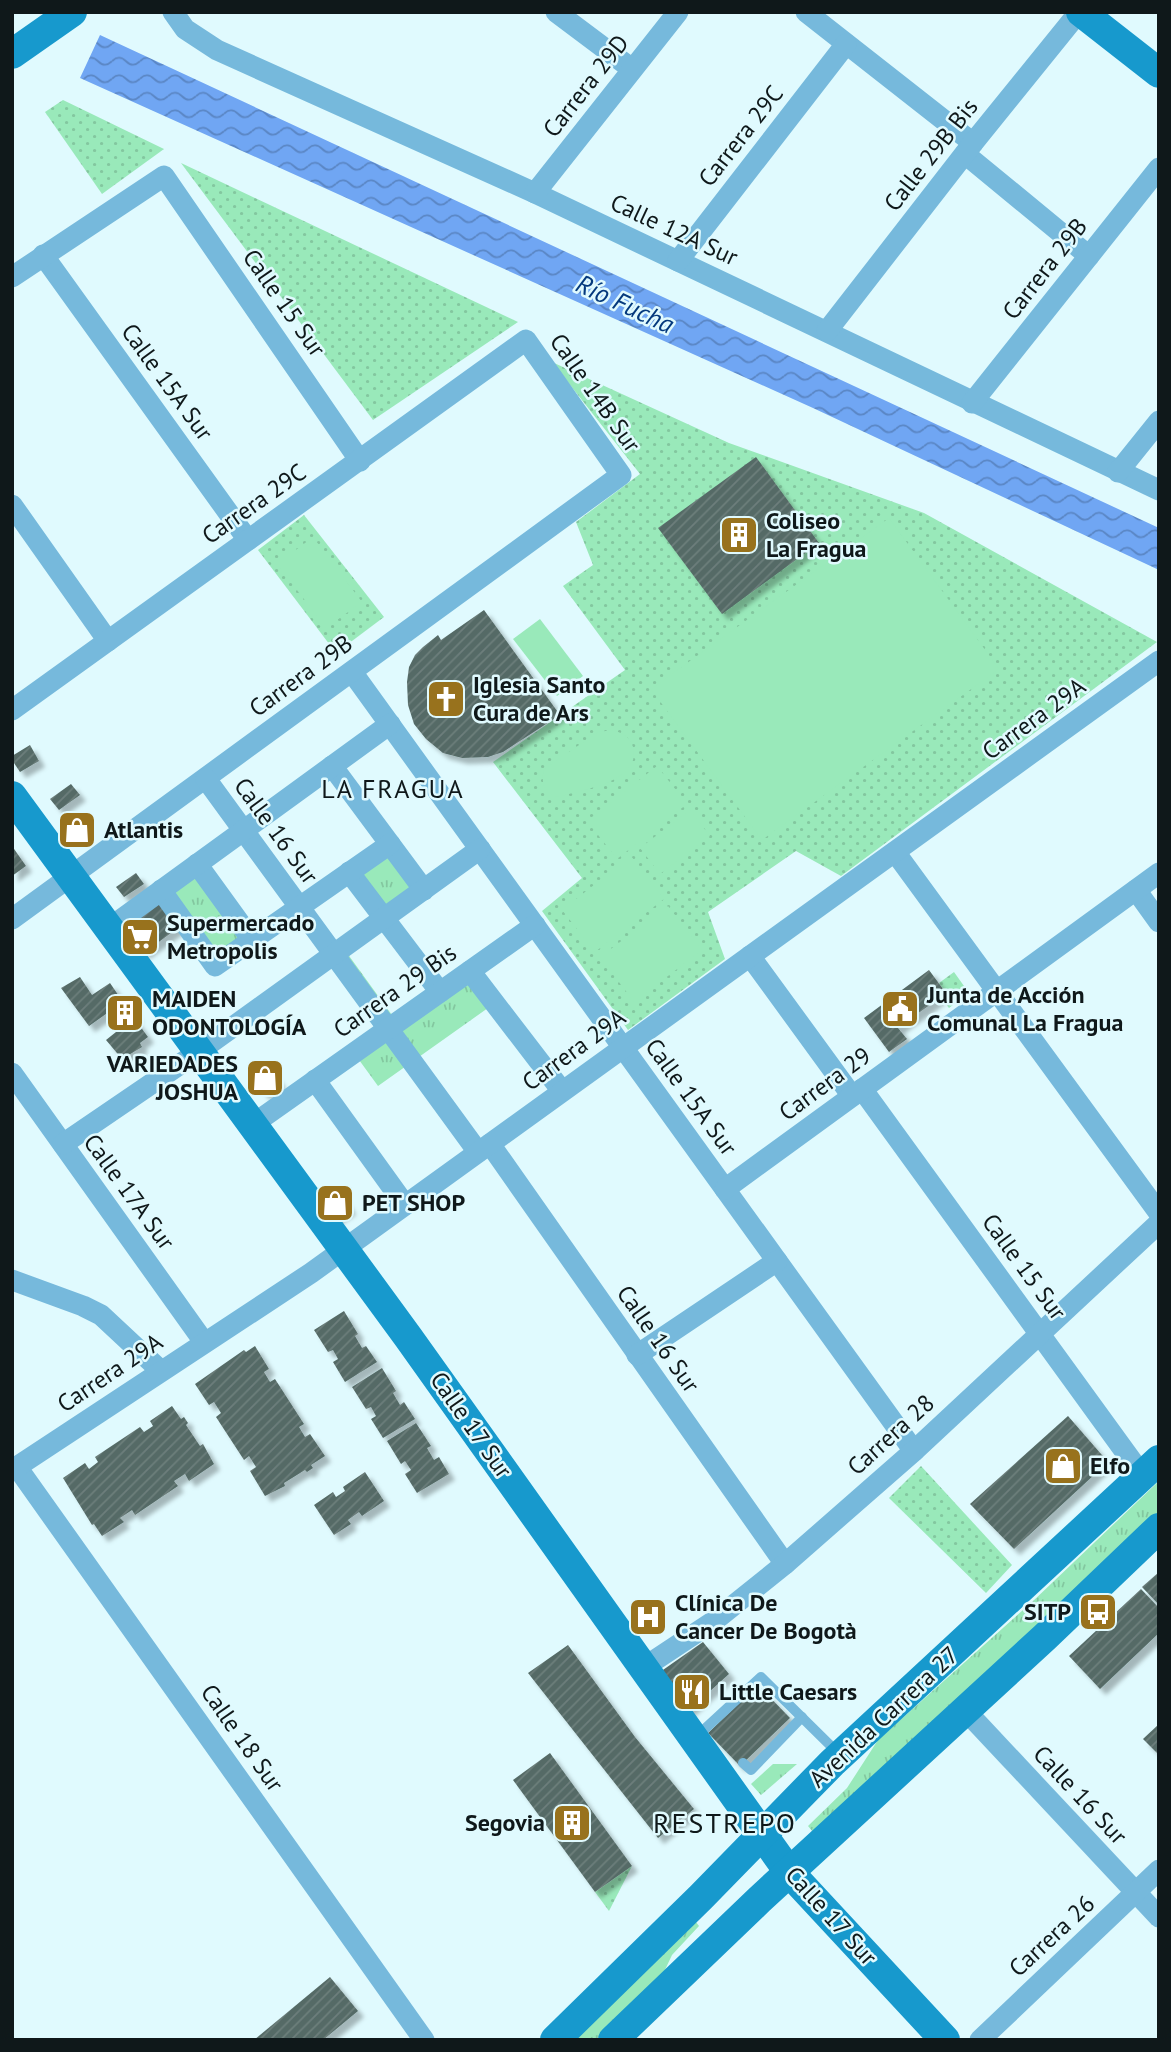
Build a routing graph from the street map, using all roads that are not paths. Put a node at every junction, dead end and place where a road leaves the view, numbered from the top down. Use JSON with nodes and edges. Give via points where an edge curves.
{"nodes":[{"id":1,"x":72,"y":12,"type":"edge"},
{"id":2,"x":173,"y":12,"type":"edge"},
{"id":3,"x":556,"y":12,"type":"edge"},
{"id":4,"x":678,"y":12,"type":"edge"},
{"id":5,"x":806,"y":12,"type":"edge"},
{"id":6,"x":1080,"y":12,"type":"edge"},
{"id":7,"x":846,"y":44,"type":"junction"},
{"id":8,"x":12,"y":54,"type":"edge"},
{"id":9,"x":632,"y":69,"type":"junction"},
{"id":10,"x":1159,"y":73,"type":"edge"},
{"id":11,"x":969,"y":148,"type":"junction"},
{"id":12,"x":1159,"y":168,"type":"edge"},
{"id":13,"x":535,"y":193,"type":"junction"},
{"id":14,"x":43,"y":255,"type":"junction"},
{"id":15,"x":1089,"y":256,"type":"junction"},
{"id":16,"x":678,"y":261,"type":"junction"},
{"id":17,"x":12,"y":276,"type":"edge"},
{"id":18,"x":827,"y":331,"type":"junction"},
{"id":19,"x":526,"y":340,"type":"joint"},
{"id":20,"x":972,"y":403,"type":"junction"},
{"id":21,"x":1159,"y":421,"type":"edge"},
{"id":22,"x":360,"y":461,"type":"junction"},
{"id":23,"x":1118,"y":472,"type":"junction"},
{"id":24,"x":621,"y":475,"type":"joint"},
{"id":25,"x":1159,"y":490,"type":"edge"},
{"id":26,"x":12,"y":505,"type":"edge"},
{"id":27,"x":248,"y":540,"type":"junction"},
{"id":28,"x":108,"y":641,"type":"junction"},
{"id":29,"x":1159,"y":661,"type":"edge"},
{"id":30,"x":352,"y":671,"type":"junction"},
{"id":31,"x":12,"y":710,"type":"edge"},
{"id":32,"x":390,"y":724,"type":"junction"},
{"id":33,"x":332,"y":766,"type":"junction"},
{"id":34,"x":206,"y":779,"type":"junction"},
{"id":35,"x":12,"y":796,"type":"edge"},
{"id":36,"x":243,"y":831,"type":"junction"},
{"id":37,"x":390,"y":844,"type":"junction"},
{"id":38,"x":480,"y":849,"type":"junction"},
{"id":39,"x":895,"y":852,"type":"junction"},
{"id":40,"x":197,"y":864,"type":"junction"},
{"id":41,"x":349,"y":872,"type":"junction"},
{"id":42,"x":1159,"y":873,"type":"edge"},
{"id":43,"x":69,"y":877,"type":"junction"},
{"id":44,"x":161,"y":890,"type":"junction"},
{"id":45,"x":424,"y":890,"type":"junction"},
{"id":46,"x":1136,"y":890,"type":"junction"},
{"id":47,"x":299,"y":907,"type":"junction"},
{"id":48,"x":384,"y":918,"type":"junction"},
{"id":49,"x":12,"y":919,"type":"edge"},
{"id":50,"x":1159,"y":922,"type":"edge"},
{"id":51,"x":535,"y":925,"type":"junction"},
{"id":52,"x":108,"y":929,"type":"junction"},
{"id":53,"x":252,"y":940,"type":"junction"},
{"id":54,"x":334,"y":954,"type":"junction"},
{"id":55,"x":750,"y":956,"type":"junction"},
{"id":56,"x":470,"y":971,"type":"junction"},
{"id":57,"x":997,"y":991,"type":"junction"},
{"id":58,"x":440,"y":992,"type":"junction"},
{"id":59,"x":388,"y":1029,"type":"junction"},
{"id":60,"x":623,"y":1048,"type":"junction"},
{"id":61,"x":198,"y":1052,"type":"junction"},
{"id":62,"x":12,"y":1073,"type":"edge"},
{"id":63,"x":315,"y":1080,"type":"junction"},
{"id":64,"x":562,"y":1091,"type":"junction"},
{"id":65,"x":857,"y":1093,"type":"junction"},
{"id":66,"x":252,"y":1125,"type":"junction"},
{"id":67,"x":62,"y":1144,"type":"junction"},
{"id":68,"x":484,"y":1148,"type":"junction"},
{"id":69,"x":725,"y":1189,"type":"junction"},
{"id":70,"x":405,"y":1205,"type":"junction"},
{"id":71,"x":1159,"y":1213,"type":"edge"},
{"id":72,"x":1159,"y":1223,"type":"edge"},
{"id":73,"x":344,"y":1249,"type":"junction"},
{"id":74,"x":777,"y":1261,"type":"junction"},
{"id":75,"x":12,"y":1280,"type":"edge"},
{"id":76,"x":1040,"y":1334,"type":"junction"},
{"id":77,"x":204,"y":1342,"type":"junction"},
{"id":78,"x":637,"y":1355,"type":"junction"},
{"id":79,"x":160,"y":1370,"type":"junction"},
{"id":80,"x":914,"y":1451,"type":"junction"},
{"id":81,"x":1151,"y":1467,"type":"edge"},
{"id":82,"x":14,"y":1468,"type":"edge"},
{"id":83,"x":1159,"y":1528,"type":"edge"},
{"id":84,"x":785,"y":1564,"type":"junction"},
{"id":85,"x":643,"y":1668,"type":"junction"},
{"id":86,"x":964,"y":1709,"type":"junction"},
{"id":87,"x":802,"y":1717,"type":"junction"},
{"id":88,"x":704,"y":1732,"type":"junction"},
{"id":89,"x":840,"y":1755,"type":"junction"},
{"id":90,"x":743,"y":1763,"type":"dead end"},
{"id":91,"x":762,"y":1835,"type":"junction"},
{"id":92,"x":1159,"y":1870,"type":"edge"},
{"id":93,"x":789,"y":1872,"type":"junction"},
{"id":94,"x":1136,"y":1893,"type":"junction"},
{"id":95,"x":1159,"y":1917,"type":"edge"},
{"id":96,"x":424,"y":2040,"type":"edge"},
{"id":97,"x":555,"y":2040,"type":"edge"},
{"id":98,"x":613,"y":2040,"type":"edge"},
{"id":99,"x":945,"y":2040,"type":"edge"},
{"id":100,"x":980,"y":2040,"type":"edge"}],
"edges":[{"from":1,"to":8,"type":"main road"},
{"from":2,"to":13,"type":"street","name":"Calle 12A Sur","via":[[185,29],[217,50]]},
{"from":3,"to":9,"type":"street"},
{"from":4,"to":9,"type":"street","name":"Carrera 29D"},
{"from":5,"to":7,"type":"street"},
{"from":6,"to":10,"type":"main road"},
{"from":6,"to":11,"type":"street","name":"Calle 29B Bis"},
{"from":7,"to":11,"type":"street"},
{"from":7,"to":16,"type":"street","name":"Carrera 29C"},
{"from":9,"to":13,"type":"street","name":"Carrera 29D"},
{"from":11,"to":15,"type":"street"},
{"from":11,"to":18,"type":"street","name":"Calle 29B Bis"},
{"from":12,"to":15,"type":"street","name":"Carrera 29B"},
{"from":13,"to":16,"type":"street","name":"Calle 12A Sur"},
{"from":14,"to":17,"type":"street"},
{"from":14,"to":22,"type":"street","name":"Calle 15 Sur","via":[[164,176]]},
{"from":14,"to":27,"type":"street","name":"Calle 15A Sur"},
{"from":15,"to":20,"type":"street","name":"Carrera 29B"},
{"from":16,"to":18,"type":"street","name":"Calle 12A Sur"},
{"from":18,"to":20,"type":"street","name":"Calle 12A Sur"},
{"from":19,"to":22,"type":"street","name":"Carrera 29C"},
{"from":19,"to":24,"type":"street","name":"Calle 14B Sur"},
{"from":20,"to":23,"type":"street","name":"Calle 12A Sur"},
{"from":21,"to":23,"type":"street"},
{"from":22,"to":27,"type":"street","name":"Carrera 29C"},
{"from":23,"to":25,"type":"street","name":"Calle 12A Sur"},
{"from":24,"to":30,"type":"street","name":"Carrera 29B"},
{"from":26,"to":28,"type":"street"},
{"from":27,"to":28,"type":"street","name":"Carrera 29C"},
{"from":28,"to":31,"type":"street","name":"Carrera 29C"},
{"from":29,"to":39,"type":"street","name":"Carrera 29A"},
{"from":30,"to":32,"type":"street","name":"Calle 15A Sur"},
{"from":30,"to":34,"type":"street","name":"Carrera 29B"},
{"from":32,"to":33,"type":"street"},
{"from":32,"to":38,"type":"street","name":"Calle 15A Sur"},
{"from":33,"to":36,"type":"street"},
{"from":33,"to":37,"type":"street"},
{"from":34,"to":36,"type":"street","name":"Calle 16 Sur"},
{"from":34,"to":43,"type":"street","name":"Carrera 29B"},
{"from":35,"to":43,"type":"main road","name":"Calle 17 Sur"},
{"from":36,"to":40,"type":"street"},
{"from":36,"to":47,"type":"street","name":"Calle 16 Sur"},
{"from":37,"to":41,"type":"street"},
{"from":37,"to":45,"type":"street"},
{"from":38,"to":45,"type":"street"},
{"from":38,"to":51,"type":"street","name":"Calle 15A Sur"},
{"from":39,"to":55,"type":"street","name":"Carrera 29A"},
{"from":39,"to":57,"type":"street"},
{"from":40,"to":44,"type":"street"},
{"from":40,"to":53,"type":"street"},
{"from":41,"to":47,"type":"street"},
{"from":41,"to":48,"type":"street"},
{"from":42,"to":46,"type":"street","name":"Carrera 29"},
{"from":43,"to":49,"type":"street","name":"Carrera 29B"},
{"from":43,"to":52,"type":"main road","name":"Calle 17 Sur"},
{"from":44,"to":52,"type":"street"},
{"from":44,"to":53,"type":"street","via":[[215,966]]},
{"from":45,"to":48,"type":"street"},
{"from":46,"to":50,"type":"street"},
{"from":46,"to":57,"type":"street","name":"Carrera 29"},
{"from":47,"to":53,"type":"street"},
{"from":47,"to":54,"type":"street","name":"Calle 16 Sur"},
{"from":48,"to":54,"type":"street"},
{"from":48,"to":58,"type":"street"},
{"from":51,"to":56,"type":"street","name":"Carrera 29 Bis"},
{"from":51,"to":60,"type":"street","name":"Calle 15A Sur"},
{"from":52,"to":61,"type":"main road","name":"Calle 17 Sur"},
{"from":54,"to":59,"type":"street","name":"Calle 16 Sur"},
{"from":54,"to":61,"type":"street"},
{"from":55,"to":60,"type":"street","name":"Carrera 29A"},
{"from":55,"to":65,"type":"street","name":"Calle 15 Sur"},
{"from":56,"to":58,"type":"street","name":"Carrera 29 Bis"},
{"from":56,"to":64,"type":"street"},
{"from":57,"to":65,"type":"street","name":"Carrera 29"},
{"from":57,"to":71,"type":"street"},
{"from":58,"to":59,"type":"street","name":"Carrera 29 Bis"},
{"from":59,"to":63,"type":"street","name":"Carrera 29 Bis"},
{"from":59,"to":68,"type":"street","name":"Calle 16 Sur"},
{"from":60,"to":64,"type":"street","name":"Carrera 29A"},
{"from":60,"to":69,"type":"street","name":"Calle 15A Sur"},
{"from":61,"to":66,"type":"main road","name":"Calle 17 Sur"},
{"from":61,"to":67,"type":"street"},
{"from":62,"to":67,"type":"street","name":"Calle 17A Sur"},
{"from":63,"to":66,"type":"street","name":"Carrera 29 Bis"},
{"from":63,"to":70,"type":"street"},
{"from":64,"to":68,"type":"street","name":"Carrera 29A"},
{"from":65,"to":69,"type":"street","name":"Carrera 29"},
{"from":65,"to":76,"type":"street","name":"Calle 15 Sur"},
{"from":66,"to":73,"type":"main road","name":"Calle 17 Sur"},
{"from":67,"to":77,"type":"street","name":"Calle 17A Sur"},
{"from":68,"to":70,"type":"street","name":"Carrera 29A"},
{"from":68,"to":78,"type":"street","name":"Calle 16 Sur"},
{"from":69,"to":74,"type":"street","name":"Calle 15A Sur"},
{"from":70,"to":73,"type":"street","name":"Carrera 29A"},
{"from":72,"to":76,"type":"street","name":"Carrera 28"},
{"from":73,"to":77,"type":"street","name":"Carrera 29A"},
{"from":73,"to":85,"type":"main road","name":"Calle 17 Sur"},
{"from":74,"to":78,"type":"street"},
{"from":74,"to":80,"type":"street","name":"Calle 15A Sur"},
{"from":75,"to":79,"type":"street","via":[[101,1315]]},
{"from":76,"to":80,"type":"street","name":"Carrera 28"},
{"from":76,"to":81,"type":"street","name":"Calle 15 Sur"},
{"from":77,"to":79,"type":"street","name":"Carrera 29A"},
{"from":78,"to":84,"type":"street","name":"Calle 16 Sur"},
{"from":79,"to":82,"type":"street","name":"Carrera 29A"},
{"from":80,"to":84,"type":"street","name":"Carrera 28"},
{"from":81,"to":89,"type":"main road","name":"Avenida Carrera 27"},
{"from":82,"to":96,"type":"street","name":"Calle 18 Sur"},
{"from":83,"to":86,"type":"main road","name":"Avenida Carrera 27"},
{"from":84,"to":85,"type":"street","name":"Carrera 28","via":[[714,1621]]},
{"from":85,"to":88,"type":"main road","name":"Calle 17 Sur"},
{"from":86,"to":93,"type":"main road","name":"Avenida Carrera 27"},
{"from":86,"to":94,"type":"street","name":"Calle 16 Sur"},
{"from":87,"to":88,"type":"lane","via":[[761,1677]]},
{"from":87,"to":89,"type":"lane"},
{"from":87,"to":90,"type":"lane","via":[[751,1770]]},
{"from":88,"to":91,"type":"main road","name":"Calle 17 Sur"},
{"from":89,"to":91,"type":"main road","name":"Avenida Carrera 27"},
{"from":91,"to":93,"type":"main road","name":"Calle 17 Sur"},
{"from":91,"to":97,"type":"main road","name":"Avenida Carrera 27"},
{"from":92,"to":94,"type":"street","name":"Carrera 26"},
{"from":93,"to":98,"type":"main road","name":"Avenida Carrera 27"},
{"from":93,"to":99,"type":"main road","name":"Calle 17 Sur"},
{"from":94,"to":95,"type":"street","name":"Calle 16 Sur"},
{"from":94,"to":100,"type":"street","name":"Carrera 26"}]}
